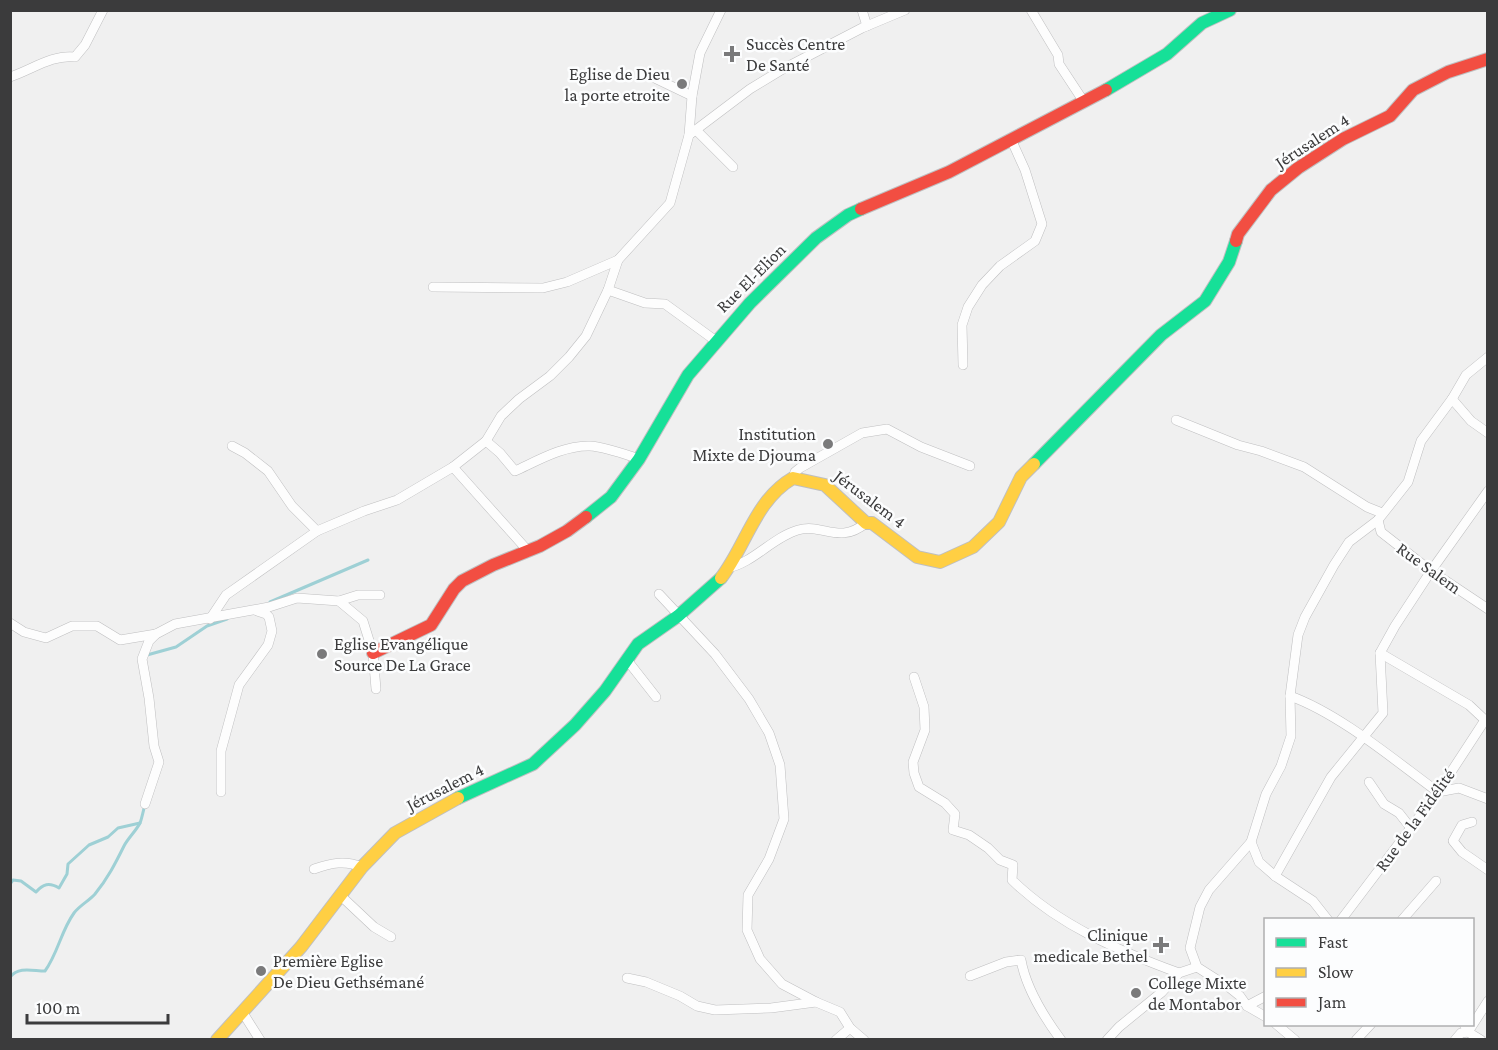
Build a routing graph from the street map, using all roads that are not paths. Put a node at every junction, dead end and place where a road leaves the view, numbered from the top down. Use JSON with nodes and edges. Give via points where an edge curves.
{"nodes":[{"id":1,"x":103,"y":10,"type":"edge"},
{"id":2,"x":721,"y":10,"type":"edge"},
{"id":3,"x":862,"y":10,"type":"edge"},
{"id":4,"x":905,"y":10,"type":"edge"},
{"id":5,"x":1030,"y":10,"type":"edge"},
{"id":6,"x":1230,"y":10,"type":"edge"},
{"id":7,"x":867,"y":26,"type":"junction"},
{"id":8,"x":1488,"y":59,"type":"edge"},
{"id":9,"x":642,"y":72,"type":"dead end"},
{"id":10,"x":10,"y":77,"type":"edge"},
{"id":11,"x":692,"y":96,"type":"junction"},
{"id":12,"x":1084,"y":102,"type":"junction"},
{"id":13,"x":693,"y":132,"type":"junction"},
{"id":14,"x":1011,"y":139,"type":"junction"},
{"id":15,"x":733,"y":166,"type":"dead end"},
{"id":16,"x":618,"y":260,"type":"junction"},
{"id":17,"x":434,"y":287,"type":"dead end"},
{"id":18,"x":608,"y":290,"type":"junction"},
{"id":19,"x":716,"y":341,"type":"junction"},
{"id":20,"x":1488,"y":357,"type":"edge"},
{"id":21,"x":963,"y":365,"type":"dead end"},
{"id":22,"x":1452,"y":399,"type":"junction"},
{"id":23,"x":1176,"y":420,"type":"dead end"},
{"id":24,"x":1488,"y":433,"type":"edge"},
{"id":25,"x":486,"y":441,"type":"junction"},
{"id":26,"x":232,"y":446,"type":"dead end"},
{"id":27,"x":639,"y":459,"type":"junction"},
{"id":28,"x":970,"y":466,"type":"dead end"},
{"id":29,"x":453,"y":467,"type":"junction"},
{"id":30,"x":793,"y":478,"type":"junction"},
{"id":31,"x":1488,"y":491,"type":"edge"},
{"id":32,"x":1380,"y":517,"type":"junction"},
{"id":33,"x":866,"y":523,"type":"junction"},
{"id":34,"x":317,"y":531,"type":"junction"},
{"id":35,"x":529,"y":552,"type":"junction"},
{"id":36,"x":728,"y":568,"type":"junction"},
{"id":37,"x":1431,"y":571,"type":"junction"},
{"id":38,"x":659,"y":594,"type":"dead end"},
{"id":39,"x":380,"y":595,"type":"dead end"},
{"id":40,"x":339,"y":601,"type":"junction"},
{"id":41,"x":1488,"y":609,"type":"edge"},
{"id":42,"x":255,"y":610,"type":"junction"},
{"id":43,"x":678,"y":616,"type":"junction"},
{"id":44,"x":210,"y":619,"type":"junction"},
{"id":45,"x":10,"y":623,"type":"edge"},
{"id":46,"x":156,"y":634,"type":"junction"},
{"id":47,"x":373,"y":653,"type":"junction"},
{"id":48,"x":1380,"y":654,"type":"junction"},
{"id":49,"x":627,"y":660,"type":"junction"},
{"id":50,"x":914,"y":677,"type":"dead end"},
{"id":51,"x":376,"y":689,"type":"dead end"},
{"id":52,"x":1290,"y":696,"type":"junction"},
{"id":53,"x":656,"y":697,"type":"dead end"},
{"id":54,"x":1486,"y":721,"type":"edge"},
{"id":55,"x":1364,"y":737,"type":"junction"},
{"id":56,"x":1369,"y":782,"type":"dead end"},
{"id":57,"x":221,"y":792,"type":"dead end"},
{"id":58,"x":1438,"y":792,"type":"junction"},
{"id":59,"x":1488,"y":799,"type":"edge"},
{"id":60,"x":145,"y":804,"type":"dead end"},
{"id":61,"x":1472,"y":822,"type":"dead end"},
{"id":62,"x":1410,"y":827,"type":"junction"},
{"id":63,"x":1251,"y":842,"type":"junction"},
{"id":64,"x":362,"y":867,"type":"junction"},
{"id":65,"x":314,"y":869,"type":"dead end"},
{"id":66,"x":1488,"y":870,"type":"edge"},
{"id":67,"x":1275,"y":876,"type":"junction"},
{"id":68,"x":1436,"y":881,"type":"dead end"},
{"id":69,"x":341,"y":896,"type":"junction"},
{"id":70,"x":1326,"y":918,"type":"edge"},
{"id":71,"x":1342,"y":918,"type":"edge"},
{"id":72,"x":1404,"y":918,"type":"edge"},
{"id":73,"x":391,"y":937,"type":"dead end"},
{"id":74,"x":1197,"y":967,"type":"junction"},
{"id":75,"x":1179,"y":973,"type":"junction"},
{"id":76,"x":970,"y":975,"type":"dead end"},
{"id":77,"x":627,"y":978,"type":"dead end"},
{"id":78,"x":1264,"y":997,"type":"edge"},
{"id":79,"x":1488,"y":1001,"type":"edge"},
{"id":80,"x":816,"y":1002,"type":"junction"},
{"id":81,"x":1247,"y":1006,"type":"junction"},
{"id":82,"x":243,"y":1013,"type":"junction"},
{"id":83,"x":1264,"y":1016,"type":"edge"},
{"id":84,"x":1474,"y":1018,"type":"edge"},
{"id":85,"x":1278,"y":1026,"type":"edge"},
{"id":86,"x":1369,"y":1026,"type":"edge"},
{"id":87,"x":850,"y":1028,"type":"junction"},
{"id":88,"x":1466,"y":1028,"type":"edge"},
{"id":89,"x":218,"y":1040,"type":"edge"},
{"id":90,"x":260,"y":1040,"type":"edge"},
{"id":91,"x":836,"y":1040,"type":"edge"},
{"id":92,"x":864,"y":1040,"type":"edge"},
{"id":93,"x":1062,"y":1040,"type":"edge"},
{"id":94,"x":1107,"y":1040,"type":"edge"},
{"id":95,"x":1295,"y":1040,"type":"edge"},
{"id":96,"x":1356,"y":1040,"type":"edge"},
{"id":97,"x":1455,"y":1040,"type":"edge"},
{"id":98,"x":1480,"y":1040,"type":"edge"}],
"edges":[{"from":1,"to":10,"type":"street","via":[[75,57],[51,60]]},
{"from":2,"to":11,"type":"street","via":[[700,53]]},
{"from":3,"to":7,"type":"street"},
{"from":4,"to":7,"type":"street"},
{"from":5,"to":12,"type":"street"},
{"from":6,"to":12,"type":"street","name":"Rue El-Elion","via":[[1202,23],[1167,54]]},
{"from":7,"to":13,"type":"street","via":[[750,89]]},
{"from":8,"to":33,"type":"street","name":"Jérusalem 4","via":[[1448,72],[1413,90],[1390,116],[1343,139],[1271,190],[1238,234],[1230,262],[1205,301],[1161,335],[1064,431],[1021,477],[999,522],[973,547],[940,562],[917,557],[872,523]]},
{"from":9,"to":11,"type":"street"},
{"from":11,"to":13,"type":"street"},
{"from":12,"to":14,"type":"street","name":"Rue El-Elion"},
{"from":13,"to":15,"type":"street"},
{"from":13,"to":16,"type":"street","via":[[670,203]]},
{"from":14,"to":19,"type":"street","name":"Rue El-Elion","via":[[949,172],[848,216],[816,238]]},
{"from":14,"to":21,"type":"street","via":[[1042,224],[1035,241],[1000,266],[968,307],[962,325]]},
{"from":16,"to":17,"type":"street","via":[[543,288]]},
{"from":16,"to":18,"type":"street"},
{"from":18,"to":19,"type":"street","via":[[645,303],[665,304]]},
{"from":18,"to":25,"type":"street","via":[[585,336],[569,357],[501,416]]},
{"from":19,"to":27,"type":"street","name":"Rue El-Elion","via":[[688,375]]},
{"from":20,"to":22,"type":"street","via":[[1466,375]]},
{"from":22,"to":24,"type":"street"},
{"from":22,"to":32,"type":"street","via":[[1421,441],[1408,482]]},
{"from":23,"to":32,"type":"street","via":[[1304,467]]},
{"from":25,"to":27,"type":"street","via":[[515,471],[575,447],[591,446]]},
{"from":25,"to":29,"type":"street"},
{"from":26,"to":34,"type":"street","via":[[268,471],[292,506]]},
{"from":27,"to":35,"type":"street","name":"Rue El-Elion","via":[[611,497],[567,531]]},
{"from":28,"to":30,"type":"street","via":[[887,429],[862,433],[842,443],[800,468]]},
{"from":29,"to":34,"type":"street","via":[[397,500]]},
{"from":29,"to":35,"type":"street"},
{"from":30,"to":33,"type":"street","name":"Jérusalem 4","via":[[825,485]]},
{"from":30,"to":36,"type":"street","name":"Jérusalem 4","via":[[769,499],[749,526]]},
{"from":31,"to":37,"type":"street"},
{"from":32,"to":37,"type":"street","name":"Rue Salem","via":[[1381,532]]},
{"from":32,"to":52,"type":"street","via":[[1349,542],[1305,616],[1298,635]]},
{"from":33,"to":36,"type":"street","via":[[850,532],[796,531]]},
{"from":34,"to":44,"type":"street","via":[[226,595]]},
{"from":35,"to":47,"type":"street","name":"Rue El-Elion","via":[[462,581],[431,625]]},
{"from":36,"to":43,"type":"street","name":"Jérusalem 4","via":[[723,577]]},
{"from":37,"to":41,"type":"street","name":"Rue Salem"},
{"from":37,"to":48,"type":"street"},
{"from":38,"to":43,"type":"street"},
{"from":39,"to":40,"type":"street","via":[[358,595]]},
{"from":40,"to":42,"type":"street","via":[[297,598]]},
{"from":40,"to":47,"type":"street","via":[[363,621]]},
{"from":42,"to":44,"type":"street"},
{"from":42,"to":57,"type":"street","via":[[269,617],[272,631],[268,645],[239,685],[221,751]]},
{"from":43,"to":49,"type":"street","name":"Jérusalem 4","via":[[638,644]]},
{"from":43,"to":80,"type":"street","via":[[701,638],[748,699],[777,754],[784,819],[769,859],[748,895],[747,930],[760,960],[782,984]]},
{"from":44,"to":46,"type":"street","via":[[175,624]]},
{"from":45,"to":46,"type":"street","via":[[46,638],[72,626],[97,626],[120,640]]},
{"from":46,"to":60,"type":"street","via":[[142,659],[159,762]]},
{"from":47,"to":51,"type":"street"},
{"from":48,"to":54,"type":"street","via":[[1469,705]]},
{"from":48,"to":55,"type":"street","via":[[1383,713]]},
{"from":49,"to":53,"type":"street"},
{"from":49,"to":64,"type":"street","name":"Jérusalem 4","via":[[575,725],[533,764],[441,806],[395,833]]},
{"from":50,"to":75,"type":"street","via":[[924,707],[926,730],[914,773],[919,787],[955,814],[954,830],[969,834],[1013,866],[1012,880],[1048,910],[1098,939]]},
{"from":52,"to":55,"type":"street"},
{"from":52,"to":63,"type":"street","via":[[1290,736]]},
{"from":54,"to":58,"type":"street","name":"Rue de la Fidélité"},
{"from":55,"to":58,"type":"street"},
{"from":55,"to":67,"type":"street","via":[[1331,777]]},
{"from":56,"to":62,"type":"street","via":[[1384,804],[1399,813]]},
{"from":58,"to":59,"type":"street","via":[[1459,788]]},
{"from":58,"to":62,"type":"street","name":"Rue de la Fidélité"},
{"from":61,"to":66,"type":"street","via":[[1462,825],[1453,841]]},
{"from":62,"to":71,"type":"street","name":"Rue de la Fidélité"},
{"from":63,"to":67,"type":"street","via":[[1259,862]]},
{"from":63,"to":74,"type":"street","via":[[1209,890],[1200,907],[1190,948]]},
{"from":64,"to":65,"type":"street","via":[[335,862]]},
{"from":64,"to":69,"type":"street","name":"Jérusalem 4"},
{"from":67,"to":70,"type":"street","via":[[1313,901]]},
{"from":68,"to":72,"type":"street"},
{"from":69,"to":73,"type":"street","via":[[374,927]]},
{"from":69,"to":82,"type":"street","name":"Jérusalem 4"},
{"from":74,"to":75,"type":"street"},
{"from":74,"to":81,"type":"street","via":[[1230,987]]},
{"from":75,"to":94,"type":"street"},
{"from":76,"to":93,"type":"street","via":[[1021,960],[1036,1000]]},
{"from":77,"to":80,"type":"street","via":[[680,996],[698,1009],[771,1008]]},
{"from":78,"to":81,"type":"street"},
{"from":79,"to":84,"type":"street"},
{"from":80,"to":87,"type":"street","via":[[840,1012]]},
{"from":81,"to":83,"type":"street"},
{"from":82,"to":89,"type":"street","name":"Jérusalem 4"},
{"from":82,"to":90,"type":"street"},
{"from":85,"to":95,"type":"street"},
{"from":86,"to":96,"type":"street"},
{"from":87,"to":91,"type":"street"},
{"from":87,"to":92,"type":"street"},
{"from":88,"to":97,"type":"street"},
{"from":88,"to":98,"type":"street"}]}
